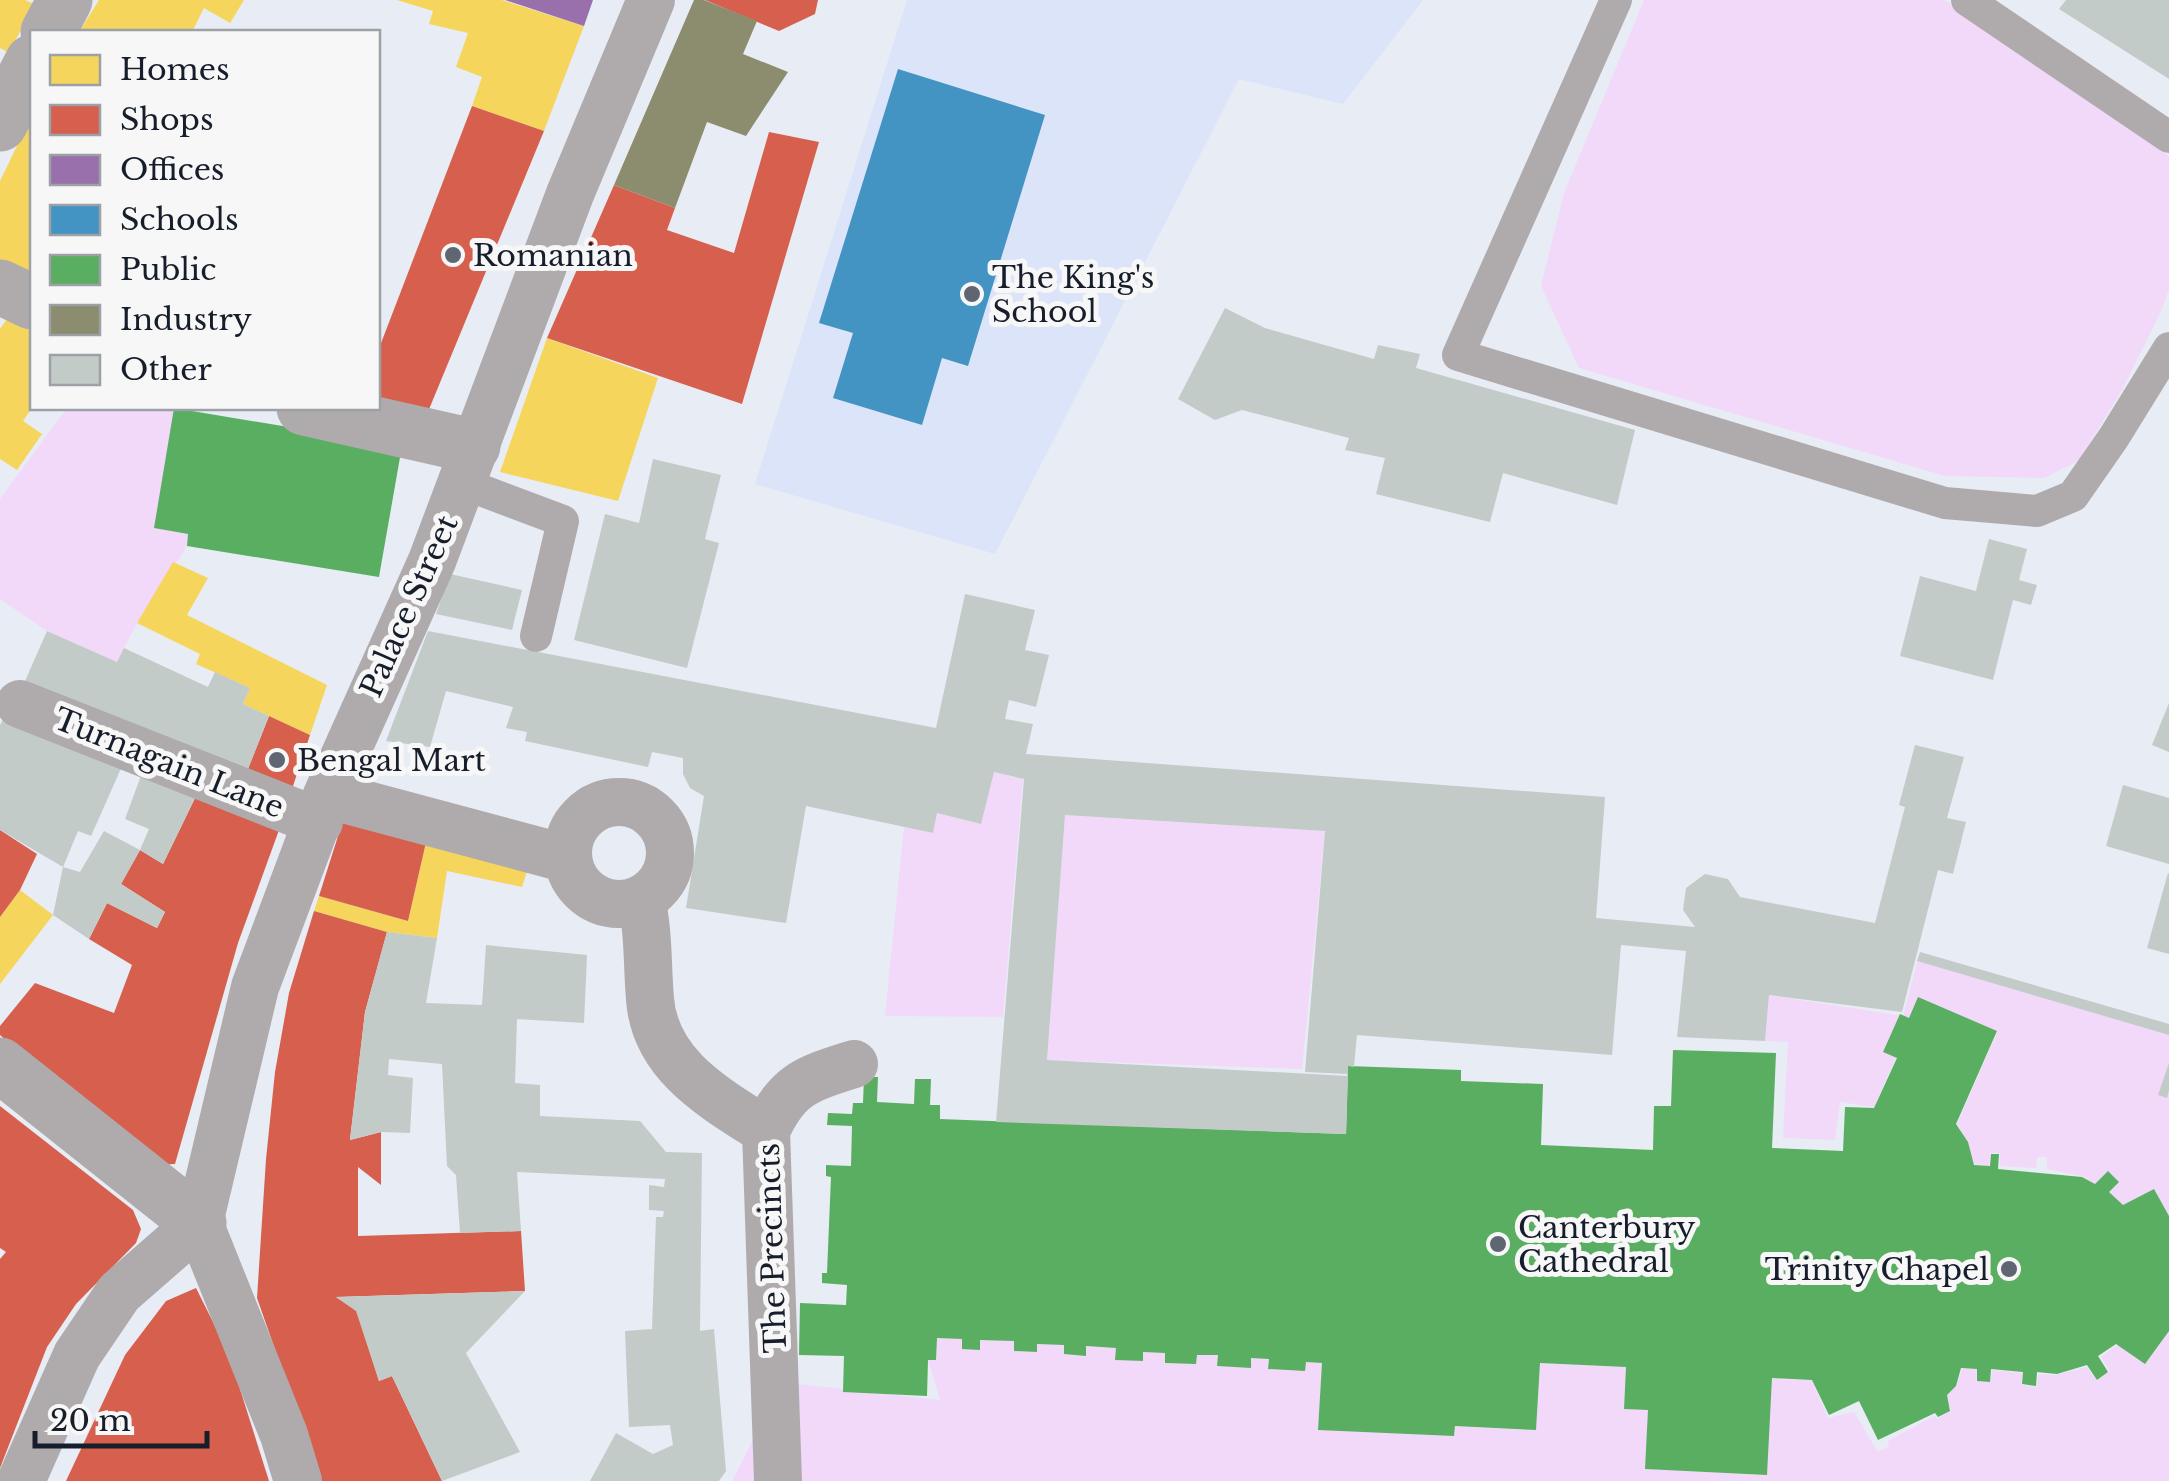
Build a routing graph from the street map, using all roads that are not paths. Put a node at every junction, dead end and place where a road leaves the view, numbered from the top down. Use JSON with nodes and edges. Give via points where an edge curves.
{"nodes":[{"id":1,"x":65,"y":0,"type":"edge"},
{"id":2,"x":651,"y":0,"type":"edge"},
{"id":3,"x":1616,"y":0,"type":"edge"},
{"id":4,"x":1967,"y":0,"type":"edge"},
{"id":5,"x":49,"y":30,"type":"edge"},
{"id":6,"x":30,"y":66,"type":"edge"},
{"id":7,"x":0,"y":124,"type":"edge"},
{"id":8,"x":2169,"y":137,"type":"edge"},
{"id":9,"x":0,"y":286,"type":"edge"},
{"id":10,"x":30,"y":301,"type":"edge"},
{"id":11,"x":2169,"y":348,"type":"edge"},
{"id":12,"x":310,"y":410,"type":"edge"},
{"id":13,"x":467,"y":465,"type":"junction"},
{"id":14,"x":536,"y":636,"type":"dead end"},
{"id":15,"x":10,"y":699,"type":"edge"},
{"id":16,"x":330,"y":805,"type":"junction"},
{"id":17,"x":568,"y":859,"type":"junction"},
{"id":18,"x":642,"y":899,"type":"junction"},
{"id":19,"x":854,"y":1064,"type":"dead end"},
{"id":20,"x":0,"y":1065,"type":"edge"},
{"id":21,"x":766,"y":1132,"type":"junction"},
{"id":22,"x":199,"y":1223,"type":"junction"},
{"id":23,"x":22,"y":1481,"type":"edge"},
{"id":24,"x":298,"y":1481,"type":"edge"},
{"id":25,"x":778,"y":1481,"type":"edge"}],
"edges":[{"from":1,"to":5,"type":"street"},
{"from":2,"to":13,"type":"street","name":"Palace Street"},
{"from":3,"to":11,"type":"lane","via":[[1458,355],[1945,503],[2037,511],[2073,496]]},
{"from":4,"to":8,"type":"lane"},
{"from":6,"to":7,"type":"street"},
{"from":9,"to":10,"type":"street"},
{"from":12,"to":13,"type":"street"},
{"from":13,"to":14,"type":"lane","via":[[563,520]]},
{"from":13,"to":16,"type":"street","name":"Palace Street"},
{"from":15,"to":16,"type":"street","name":"Turnagain Lane"},
{"from":16,"to":17,"type":"street","name":"Turnagain Lane"},
{"from":16,"to":22,"type":"street","name":"Palace Street","via":[[255,987]]},
{"from":17,"to":18,"type":"street","via":[[572,875],[594,898],[610,904]]},
{"from":17,"to":18,"type":"street","via":[[576,826],[602,804],[636,804],[652,812],[663,826],[670,858],[666,876]]},
{"from":18,"to":21,"type":"street","via":[[652,1014],[664,1048],[684,1073]]},
{"from":19,"to":21,"type":"street","name":"The Precincts","via":[[810,1078],[779,1103]]},
{"from":20,"to":22,"type":"street"},
{"from":21,"to":25,"type":"street","name":"The Precincts"},
{"from":22,"to":23,"type":"street","via":[[118,1293],[77,1355]]},
{"from":22,"to":24,"type":"street"}]}
